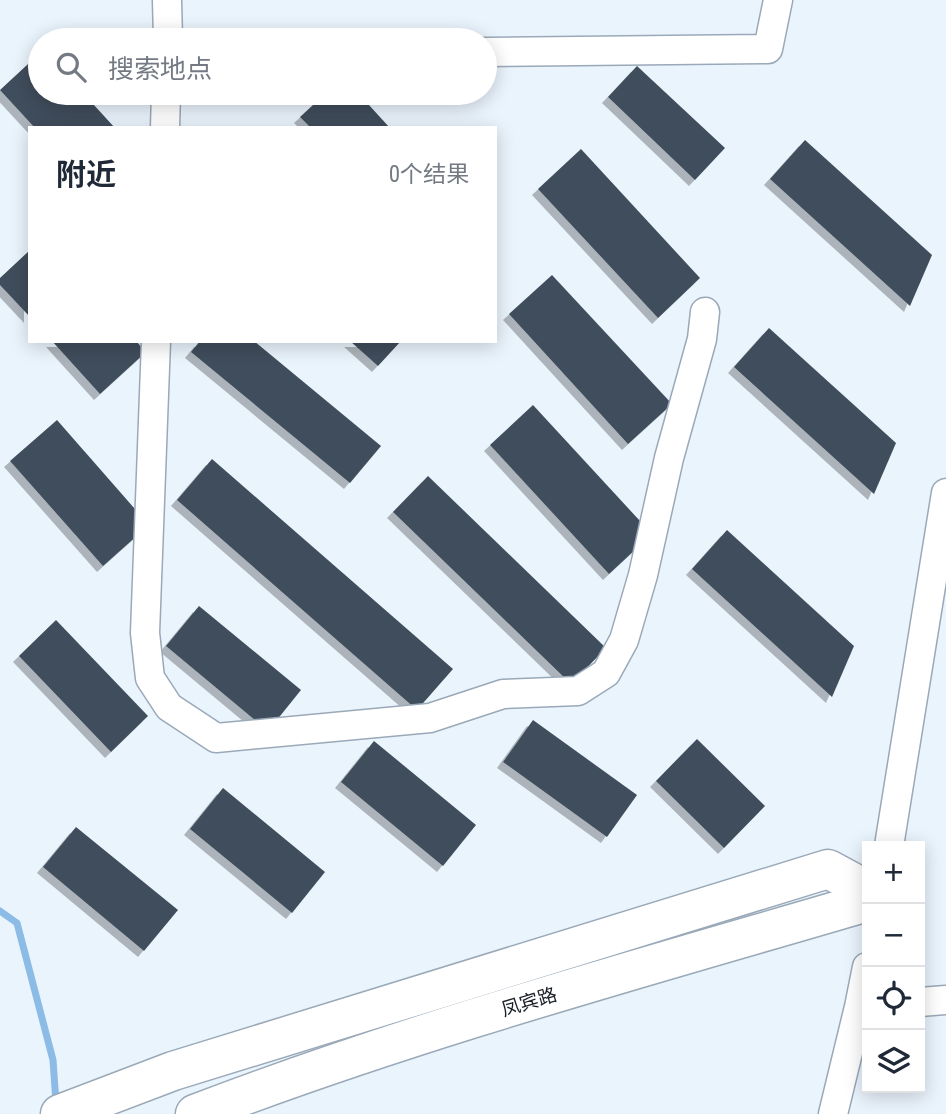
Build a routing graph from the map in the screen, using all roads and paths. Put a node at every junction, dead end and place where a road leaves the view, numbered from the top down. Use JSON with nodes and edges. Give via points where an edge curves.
{"nodes":[{"id":1,"x":167,"y":0,"type":"edge"},
{"id":2,"x":778,"y":0,"type":"edge"},
{"id":3,"x":168,"y":28,"type":"edge"},
{"id":4,"x":497,"y":52,"type":"edge"},
{"id":5,"x":166,"y":105,"type":"edge"},
{"id":6,"x":165,"y":126,"type":"edge"},
{"id":7,"x":705,"y":312,"type":"dead end"},
{"id":8,"x":156,"y":343,"type":"edge"},
{"id":9,"x":946,"y":493,"type":"edge"},
{"id":10,"x":890,"y":841,"type":"edge"},
{"id":11,"x":862,"y":887,"type":"edge"},
{"id":12,"x":862,"y":903,"type":"edge"},
{"id":13,"x":946,"y":1000,"type":"edge"},
{"id":14,"x":925,"y":1002,"type":"edge"},
{"id":15,"x":862,"y":1011,"type":"edge"},
{"id":16,"x":66,"y":1112,"type":"edge"},
{"id":17,"x":195,"y":1114,"type":"edge"},
{"id":18,"x":833,"y":1114,"type":"edge"}],
"edges":[{"from":1,"to":3,"type":"street"},
{"from":2,"to":4,"type":"street","via":[[768,49]]},
{"from":5,"to":6,"type":"street"},
{"from":7,"to":8,"type":"street","via":[[643,575],[624,640],[606,673],[578,691],[503,694],[430,718],[216,738],[169,707],[150,678],[145,633]]},
{"from":9,"to":10,"type":"street"},
{"from":11,"to":16,"type":"main road","via":[[828,869],[173,1071]]},
{"from":12,"to":17,"type":"main road","name":"凤宾路","via":[[524,1003]]},
{"from":13,"to":14,"type":"street"},
{"from":15,"to":18,"type":"street"}]}
